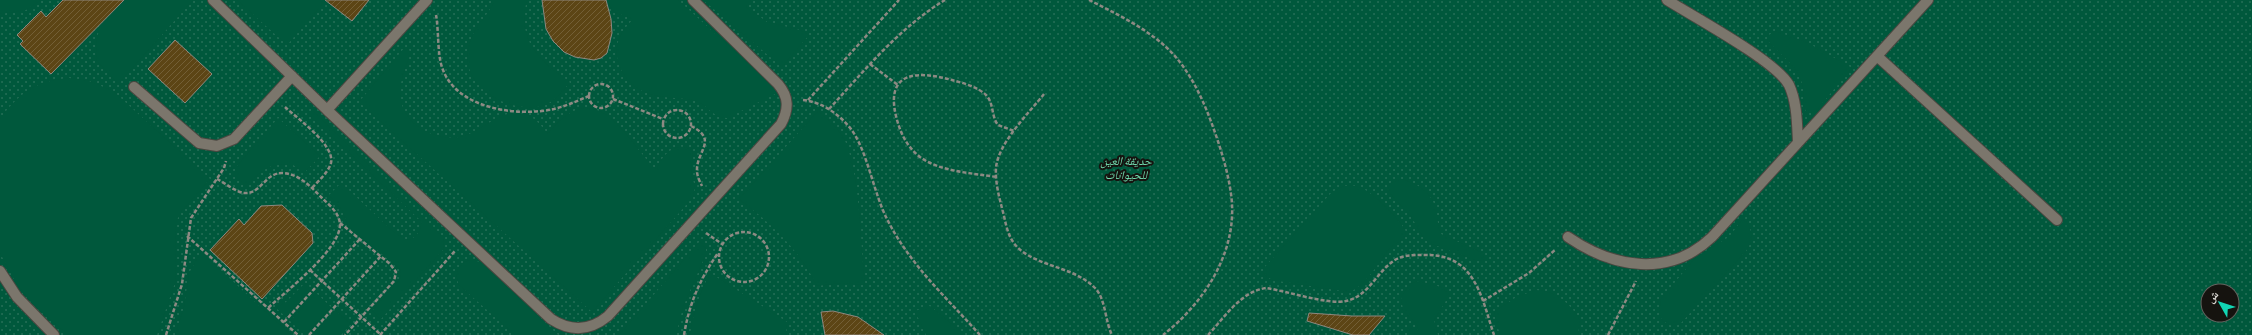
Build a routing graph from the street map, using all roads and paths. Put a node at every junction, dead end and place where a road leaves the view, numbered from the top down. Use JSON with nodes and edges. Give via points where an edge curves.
{"nodes":[{"id":1,"x":213,"y":0,"type":"edge"},
{"id":2,"x":427,"y":0,"type":"edge"},
{"id":3,"x":693,"y":0,"type":"edge"},
{"id":4,"x":899,"y":0,"type":"edge"},
{"id":5,"x":945,"y":0,"type":"edge"},
{"id":6,"x":1088,"y":0,"type":"edge"},
{"id":7,"x":1667,"y":0,"type":"edge"},
{"id":8,"x":1928,"y":0,"type":"edge"},
{"id":9,"x":435,"y":14,"type":"dead end"},
{"id":10,"x":1877,"y":56,"type":"junction"},
{"id":11,"x":870,"y":64,"type":"junction"},
{"id":12,"x":292,"y":76,"type":"junction"},
{"id":13,"x":898,"y":85,"type":"junction"},
{"id":14,"x":134,"y":87,"type":"dead end"},
{"id":15,"x":1044,"y":94,"type":"dead end"},
{"id":16,"x":274,"y":96,"type":"junction"},
{"id":17,"x":589,"y":96,"type":"junction"},
{"id":18,"x":786,"y":99,"type":"junction"},
{"id":19,"x":613,"y":100,"type":"junction"},
{"id":20,"x":808,"y":100,"type":"junction"},
{"id":21,"x":829,"y":109,"type":"junction"},
{"id":22,"x":327,"y":110,"type":"junction"},
{"id":23,"x":663,"y":119,"type":"junction"},
{"id":24,"x":691,"y":126,"type":"junction"},
{"id":25,"x":1014,"y":131,"type":"junction"},
{"id":26,"x":1798,"y":142,"type":"junction"},
{"id":27,"x":226,"y":144,"type":"junction"},
{"id":28,"x":996,"y":177,"type":"junction"},
{"id":29,"x":217,"y":179,"type":"junction"},
{"id":30,"x":312,"y":188,"type":"junction"},
{"id":31,"x":709,"y":203,"type":"junction"},
{"id":32,"x":2057,"y":220,"type":"dead end"},
{"id":33,"x":340,"y":223,"type":"junction"},
{"id":34,"x":188,"y":236,"type":"junction"},
{"id":35,"x":1568,"y":237,"type":"joint"},
{"id":36,"x":360,"y":239,"type":"junction"},
{"id":37,"x":465,"y":241,"type":"junction"},
{"id":38,"x":718,"y":253,"type":"junction"},
{"id":39,"x":381,"y":256,"type":"junction"},
{"id":40,"x":1642,"y":264,"type":"junction"},
{"id":41,"x":310,"y":270,"type":"junction"},
{"id":42,"x":0,"y":271,"type":"edge"},
{"id":43,"x":322,"y":281,"type":"junction"},
{"id":44,"x":342,"y":299,"type":"junction"},
{"id":45,"x":1483,"y":301,"type":"junction"},
{"id":46,"x":268,"y":308,"type":"junction"},
{"id":47,"x":361,"y":317,"type":"junction"},
{"id":48,"x":284,"y":322,"type":"junction"},
{"id":49,"x":54,"y":335,"type":"edge"},
{"id":50,"x":166,"y":335,"type":"edge"},
{"id":51,"x":298,"y":335,"type":"edge"},
{"id":52,"x":309,"y":335,"type":"edge"},
{"id":53,"x":345,"y":335,"type":"edge"},
{"id":54,"x":380,"y":335,"type":"edge"},
{"id":55,"x":684,"y":335,"type":"edge"},
{"id":56,"x":980,"y":335,"type":"edge"},
{"id":57,"x":1112,"y":335,"type":"edge"},
{"id":58,"x":1163,"y":335,"type":"edge"},
{"id":59,"x":1208,"y":335,"type":"edge"},
{"id":60,"x":1494,"y":335,"type":"edge"},
{"id":61,"x":1608,"y":335,"type":"edge"}],
"edges":[{"from":1,"to":12,"type":"lane"},
{"from":2,"to":22,"type":"lane"},
{"from":3,"to":18,"type":"lane","via":[[778,84]]},
{"from":4,"to":20,"type":"path"},
{"from":5,"to":11,"type":"path","via":[[916,22]]},
{"from":6,"to":58,"type":"path","via":[[1124,17],[1166,47],[1182,65],[1205,104],[1226,167],[1232,196],[1231,221],[1222,262],[1201,297]]},
{"from":7,"to":26,"type":"lane","via":[[1764,61],[1780,74],[1789,85],[1794,100]]},
{"from":8,"to":10,"type":"lane"},
{"from":9,"to":17,"type":"path","via":[[442,69],[458,93],[470,100],[488,107],[536,111],[555,109]]},
{"from":10,"to":26,"type":"lane"},
{"from":10,"to":32,"type":"lane"},
{"from":11,"to":13,"type":"path"},
{"from":11,"to":21,"type":"path"},
{"from":12,"to":16,"type":"lane"},
{"from":12,"to":22,"type":"lane"},
{"from":13,"to":25,"type":"path","via":[[904,78],[913,75],[942,77],[959,82],[983,92],[990,101],[998,126]]},
{"from":13,"to":28,"type":"path","via":[[893,92],[892,101],[899,129],[912,150],[921,158],[941,166]]},
{"from":14,"to":27,"type":"lane","via":[[199,143],[217,146]]},
{"from":15,"to":25,"type":"path"},
{"from":16,"to":27,"type":"lane","via":[[241,133]]},
{"from":16,"to":30,"type":"path","via":[[330,151],[329,168]]},
{"from":17,"to":19,"type":"path","via":[[590,102],[599,108],[605,108]]},
{"from":17,"to":19,"type":"path","via":[[594,86],[605,84],[610,88]]},
{"from":18,"to":20,"type":"path"},
{"from":18,"to":31,"type":"lane","via":[[786,116],[781,124]]},
{"from":19,"to":23,"type":"path"},
{"from":20,"to":21,"type":"path"},
{"from":21,"to":56,"type":"path","via":[[842,118],[852,130],[886,218],[910,257],[924,276]]},
{"from":22,"to":37,"type":"lane"},
{"from":23,"to":24,"type":"path","via":[[667,113],[680,110],[686,113]]},
{"from":23,"to":24,"type":"path","via":[[662,125],[670,137],[676,138],[688,132]]},
{"from":24,"to":31,"type":"path","via":[[700,130],[704,136],[705,147],[697,171]]},
{"from":25,"to":28,"type":"path","via":[[998,157]]},
{"from":26,"to":40,"type":"lane","via":[[1702,246],[1678,260]]},
{"from":27,"to":29,"type":"path","via":[[224,168]]},
{"from":28,"to":57,"type":"path","via":[[1008,232],[1016,246],[1031,256],[1068,270],[1089,283],[1097,291]]},
{"from":29,"to":30,"type":"path","via":[[241,192],[249,193],[270,176],[282,173],[300,178]]},
{"from":29,"to":34,"type":"path","via":[[196,208],[191,218]]},
{"from":30,"to":33,"type":"path","via":[[332,208]]},
{"from":31,"to":37,"type":"lane","via":[[608,316],[590,327],[580,329],[570,328],[551,319]]},
{"from":33,"to":36,"type":"path"},
{"from":33,"to":41,"type":"path","via":[[334,242]]},
{"from":34,"to":46,"type":"path"},
{"from":34,"to":50,"type":"path","via":[[182,284]]},
{"from":35,"to":40,"type":"lane","via":[[1604,257]]},
{"from":35,"to":45,"type":"path","via":[[1529,273]]},
{"from":36,"to":39,"type":"path"},
{"from":36,"to":43,"type":"path"},
{"from":37,"to":54,"type":"path"},
{"from":38,"to":38,"type":"path","via":[[722,271],[736,282],[746,283],[755,280],[763,275],[768,267],[768,248],[755,234],[746,232],[728,237]]},
{"from":38,"to":55,"type":"path","via":[[698,284]]},
{"from":39,"to":44,"type":"path"},
{"from":39,"to":47,"type":"path","via":[[394,267],[396,276],[391,285]]},
{"from":40,"to":61,"type":"path","via":[[1633,289]]},
{"from":41,"to":43,"type":"path"},
{"from":41,"to":46,"type":"path"},
{"from":42,"to":49,"type":"lane","via":[[17,298]]},
{"from":43,"to":44,"type":"path"},
{"from":43,"to":48,"type":"path"},
{"from":44,"to":47,"type":"path"},
{"from":44,"to":52,"type":"path"},
{"from":45,"to":59,"type":"path","via":[[1471,275],[1455,261],[1431,255],[1408,255],[1390,263],[1360,295],[1346,301],[1266,288],[1255,290],[1241,299]]},
{"from":45,"to":60,"type":"path"},
{"from":46,"to":48,"type":"path"},
{"from":47,"to":53,"type":"path"},
{"from":47,"to":54,"type":"path"},
{"from":48,"to":51,"type":"path"}]}
